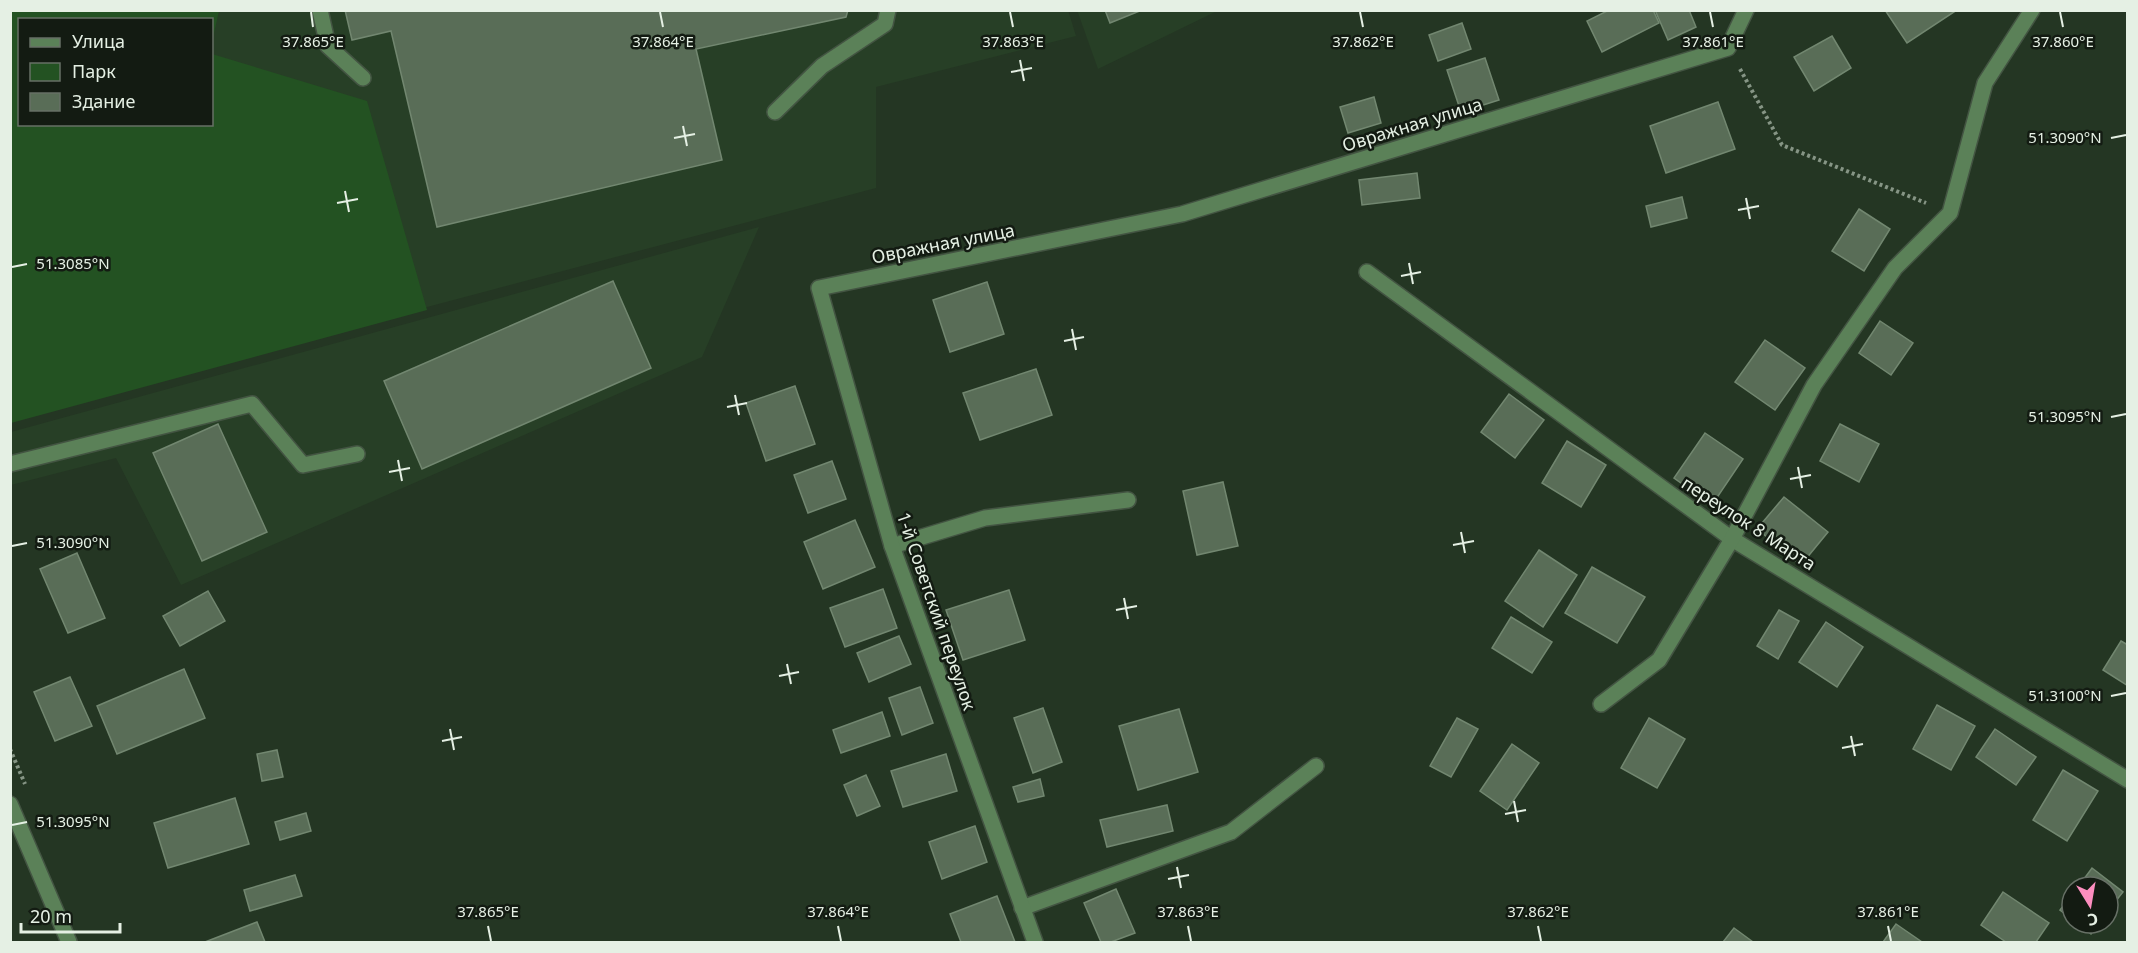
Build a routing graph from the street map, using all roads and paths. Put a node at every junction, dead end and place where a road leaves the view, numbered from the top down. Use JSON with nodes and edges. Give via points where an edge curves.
{"nodes":[{"id":1,"x":320,"y":10,"type":"edge"},
{"id":2,"x":888,"y":10,"type":"edge"},
{"id":3,"x":1746,"y":10,"type":"edge"},
{"id":4,"x":2032,"y":10,"type":"edge"},
{"id":5,"x":1728,"y":48,"type":"junction"},
{"id":6,"x":363,"y":78,"type":"dead end"},
{"id":7,"x":775,"y":112,"type":"dead end"},
{"id":8,"x":1950,"y":213,"type":"junction"},
{"id":9,"x":1367,"y":272,"type":"dead end"},
{"id":10,"x":819,"y":288,"type":"joint"},
{"id":11,"x":357,"y":454,"type":"dead end"},
{"id":12,"x":10,"y":464,"type":"edge"},
{"id":13,"x":1128,"y":500,"type":"dead end"},
{"id":14,"x":1732,"y":539,"type":"junction"},
{"id":15,"x":892,"y":546,"type":"junction"},
{"id":16,"x":1601,"y":704,"type":"dead end"},
{"id":17,"x":1316,"y":766,"type":"dead end"},
{"id":18,"x":2127,"y":780,"type":"edge"},
{"id":19,"x":10,"y":804,"type":"edge"},
{"id":20,"x":1022,"y":908,"type":"junction"},
{"id":21,"x":69,"y":942,"type":"edge"},
{"id":22,"x":1035,"y":942,"type":"edge"}],
"edges":[{"from":1,"to":6,"type":"street","via":[[328,46]]},
{"from":2,"to":7,"type":"street","via":[[885,24],[822,66]]},
{"from":3,"to":5,"type":"street"},
{"from":4,"to":8,"type":"street","via":[[1984,83]]},
{"from":5,"to":8,"type":"path","via":[[1782,145]]},
{"from":5,"to":10,"type":"street","name":"Овражная улица","via":[[1182,214]]},
{"from":8,"to":14,"type":"street","via":[[1894,268],[1814,385]]},
{"from":9,"to":14,"type":"street","name":"переулок 8 Марта"},
{"from":10,"to":15,"type":"street","name":"1-й Советский переулок"},
{"from":11,"to":12,"type":"street","via":[[303,465],[252,404]]},
{"from":13,"to":15,"type":"street","via":[[986,518]]},
{"from":14,"to":16,"type":"street","via":[[1659,660]]},
{"from":14,"to":18,"type":"street","name":"переулок 8 Марта"},
{"from":15,"to":20,"type":"street","name":"1-й Советский переулок"},
{"from":17,"to":20,"type":"street","via":[[1231,832]]},
{"from":19,"to":21,"type":"street"},
{"from":20,"to":22,"type":"street","name":"1-й Советский переулок"}]}
